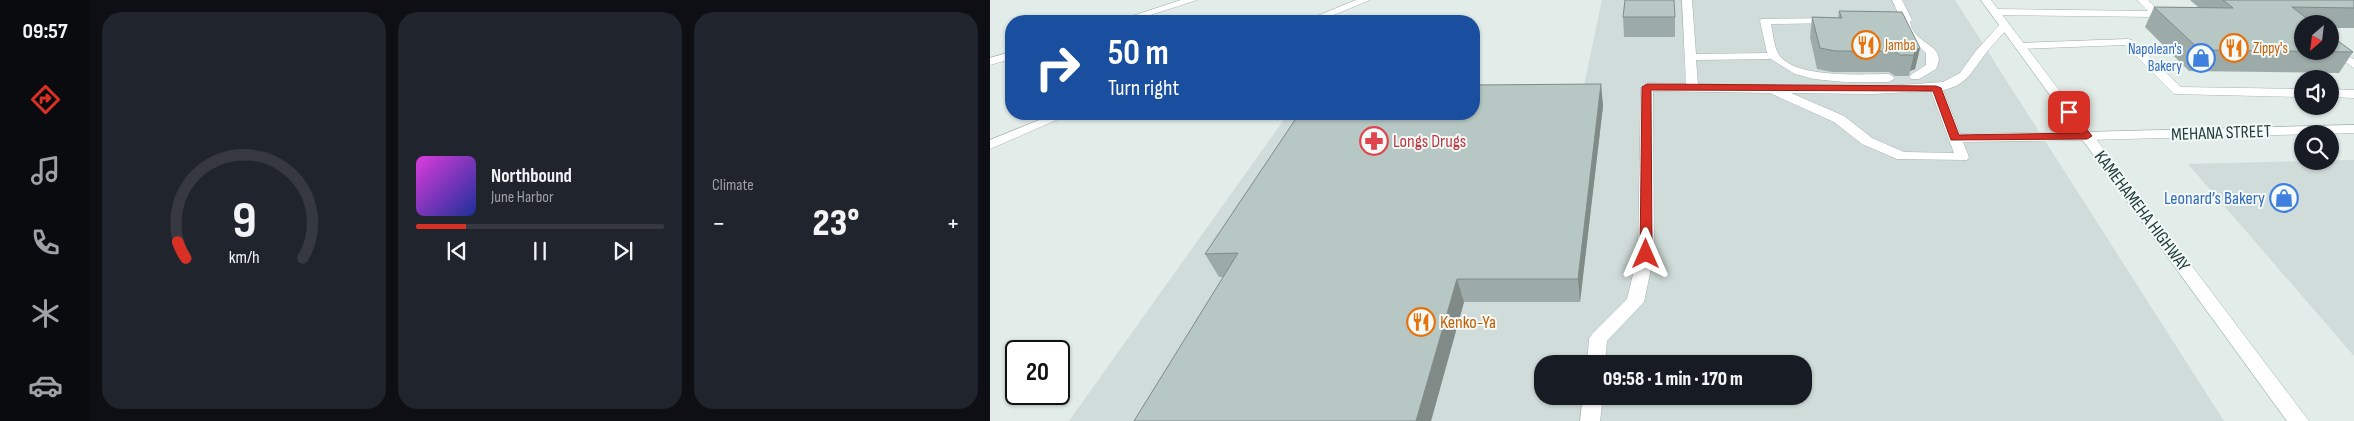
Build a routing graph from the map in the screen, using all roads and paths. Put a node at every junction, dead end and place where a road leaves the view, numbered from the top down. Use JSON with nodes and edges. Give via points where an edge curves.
{"nodes":[{"id":1,"x":1192,"y":0,"type":"edge"},
{"id":2,"x":1365,"y":0,"type":"edge"},
{"id":3,"x":1687,"y":0,"type":"edge"},
{"id":4,"x":1897,"y":0,"type":"edge"},
{"id":5,"x":1986,"y":0,"type":"edge"},
{"id":6,"x":2142,"y":0,"type":"edge"},
{"id":7,"x":1995,"y":12,"type":"junction"},
{"id":8,"x":1142,"y":15,"type":"edge"},
{"id":9,"x":1326,"y":15,"type":"edge"},
{"id":10,"x":1872,"y":20,"type":"edge"},
{"id":11,"x":1907,"y":20,"type":"junction"},
{"id":12,"x":1845,"y":21,"type":"edge"},
{"id":13,"x":2005,"y":25,"type":"junction"},
{"id":14,"x":2020,"y":46,"type":"junction"},
{"id":15,"x":1774,"y":56,"type":"junction"},
{"id":16,"x":1005,"y":57,"type":"edge"},
{"id":17,"x":1690,"y":57,"type":"junction"},
{"id":18,"x":2349,"y":58,"type":"edge"},
{"id":19,"x":990,"y":62,"type":"edge"},
{"id":20,"x":2354,"y":65,"type":"edge"},
{"id":21,"x":1915,"y":76,"type":"dead end"},
{"id":22,"x":1889,"y":78,"type":"dead end"},
{"id":23,"x":1692,"y":88,"type":"junction"},
{"id":24,"x":1936,"y":88,"type":"junction"},
{"id":25,"x":1772,"y":89,"type":"junction"},
{"id":26,"x":2294,"y":93,"type":"edge"},
{"id":27,"x":2339,"y":93,"type":"edge"},
{"id":28,"x":2354,"y":94,"type":"edge"},
{"id":29,"x":1050,"y":120,"type":"edge"},
{"id":30,"x":2354,"y":129,"type":"edge"},
{"id":31,"x":2087,"y":136,"type":"junction"},
{"id":32,"x":1955,"y":138,"type":"junction"},
{"id":33,"x":990,"y":145,"type":"edge"},
{"id":34,"x":1597,"y":355,"type":"edge"},
{"id":35,"x":1592,"y":405,"type":"edge"},
{"id":36,"x":1590,"y":421,"type":"edge"},
{"id":37,"x":2299,"y":421,"type":"edge"}],
"edges":[{"from":1,"to":8,"type":"main road"},
{"from":2,"to":9,"type":"main road"},
{"from":3,"to":17,"type":"main road"},
{"from":4,"to":11,"type":"main road"},
{"from":5,"to":7,"type":"main road","name":"KAMEHAMEHA HIGHWAY"},
{"from":6,"to":7,"type":"main road","via":[[2157,14]]},
{"from":7,"to":13,"type":"main road","name":"KAMEHAMEHA HIGHWAY"},
{"from":10,"to":11,"type":"main road"},
{"from":11,"to":21,"type":"main road","via":[[1905,27],[1908,32],[1933,54],[1934,61],[1932,68]]},
{"from":12,"to":15,"type":"main road","via":[[1765,21]]},
{"from":13,"to":14,"type":"main road","name":"KAMEHAMEHA HIGHWAY"},
{"from":13,"to":24,"type":"main road","via":[[1958,82]]},
{"from":14,"to":26,"type":"main road","via":[[2128,42],[2178,91]]},
{"from":14,"to":31,"type":"main road","name":"KAMEHAMEHA HIGHWAY"},
{"from":15,"to":17,"type":"main road"},
{"from":15,"to":22,"type":"main road","via":[[1791,69],[1818,76]]},
{"from":16,"to":19,"type":"main road"},
{"from":17,"to":23,"type":"main road"},
{"from":18,"to":20,"type":"main road"},
{"from":23,"to":25,"type":"main road"},
{"from":23,"to":34,"type":"main road","via":[[1647,87],[1646,254],[1635,302],[1598,339]]},
{"from":24,"to":25,"type":"main road"},
{"from":24,"to":32,"type":"main road"},
{"from":25,"to":32,"type":"main road","via":[[1839,119],[1867,141],[1902,156],[1962,157]]},
{"from":27,"to":28,"type":"main road"},
{"from":29,"to":33,"type":"main road"},
{"from":30,"to":31,"type":"main road","name":"MEHANA STREET"},
{"from":31,"to":32,"type":"main road","name":"MEHANA STREET"},
{"from":31,"to":37,"type":"main road","name":"KAMEHAMEHA HIGHWAY"},
{"from":35,"to":36,"type":"main road"}]}
